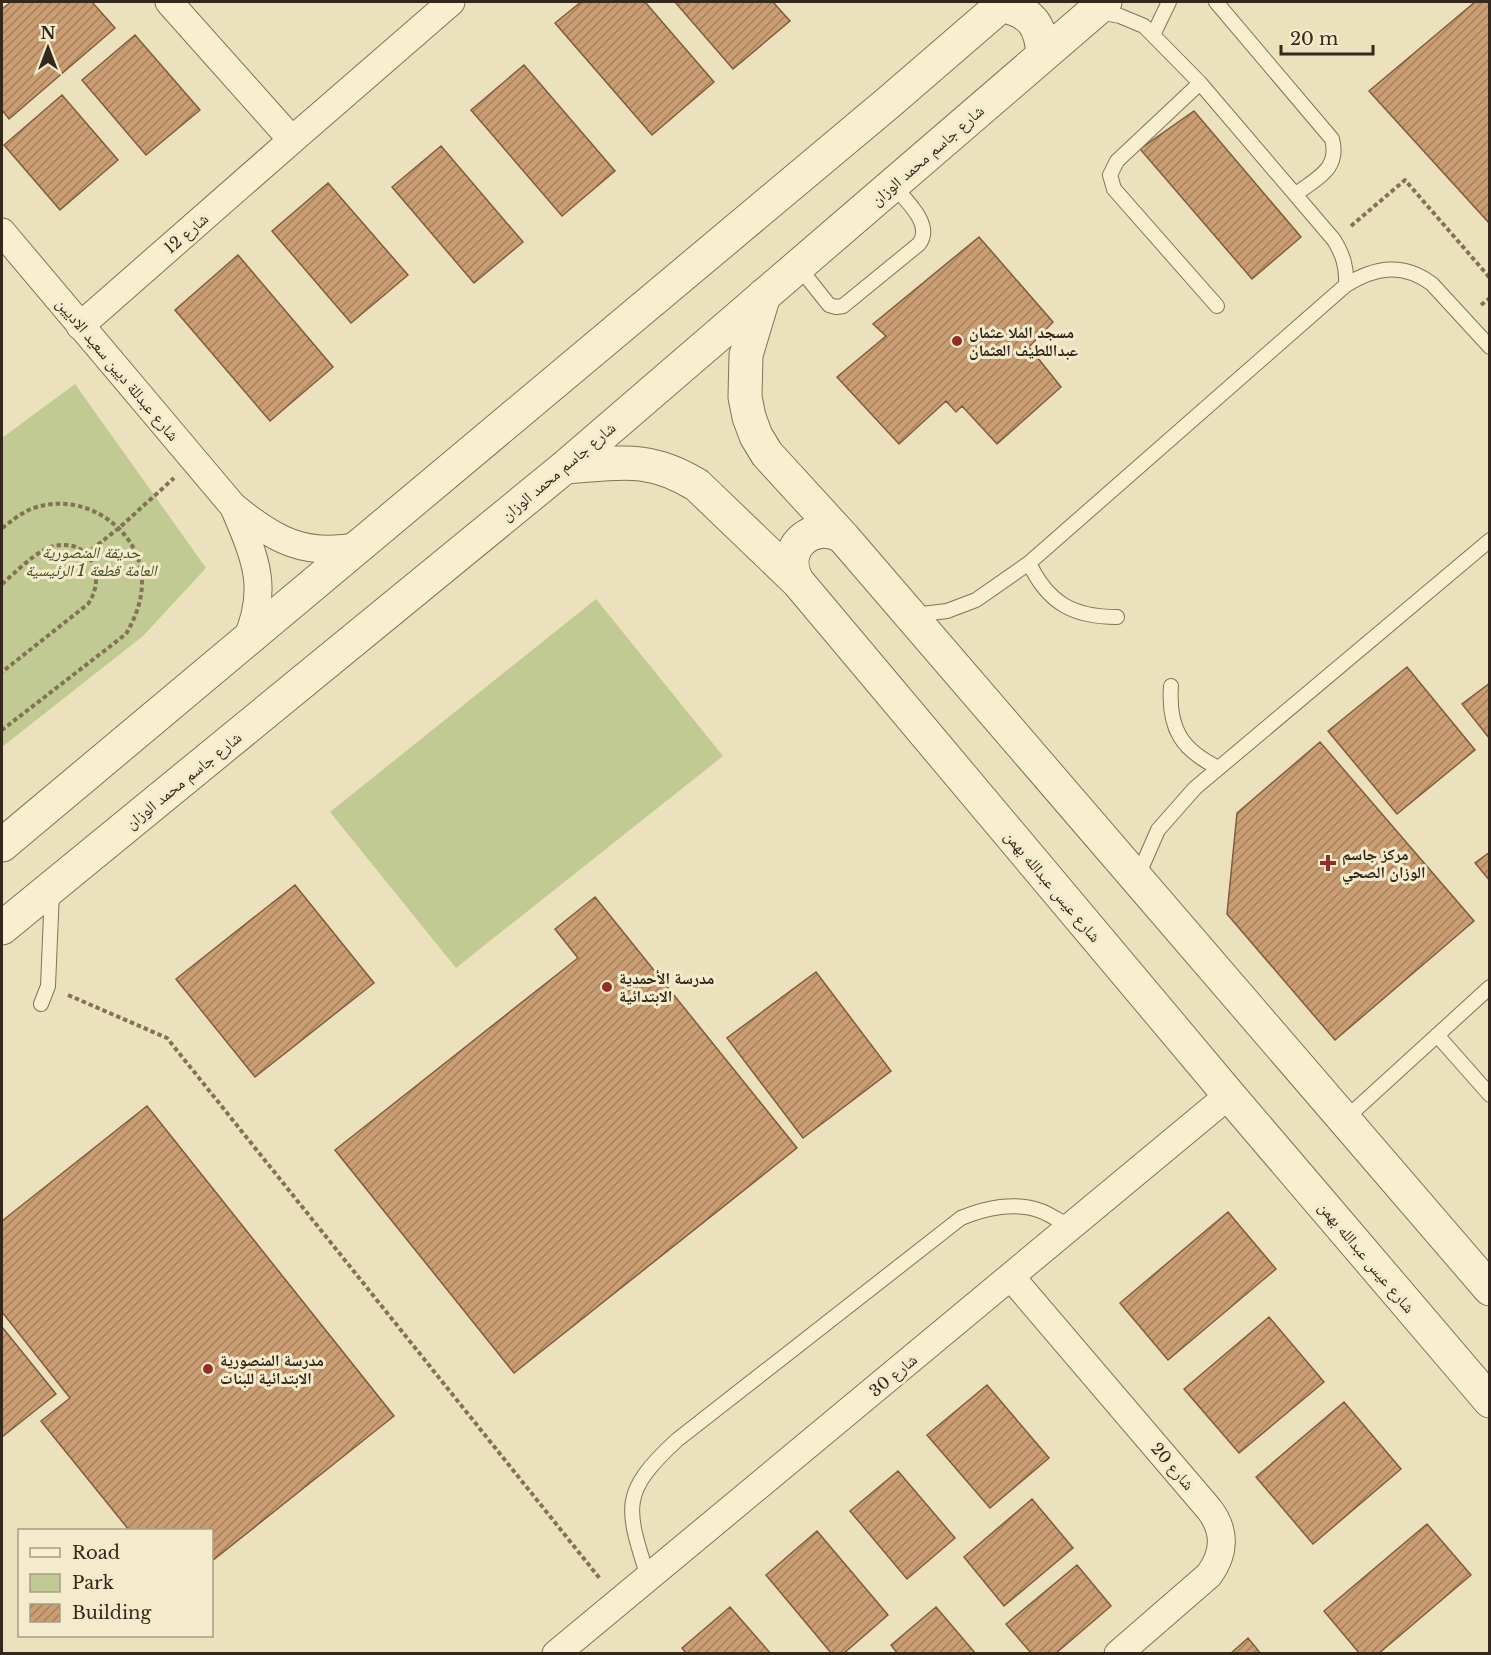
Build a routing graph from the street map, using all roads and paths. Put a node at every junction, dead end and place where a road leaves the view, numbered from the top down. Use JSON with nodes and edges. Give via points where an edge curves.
{"nodes":[{"id":1,"x":170,"y":2,"type":"edge"},
{"id":2,"x":451,"y":2,"type":"edge"},
{"id":3,"x":1169,"y":2,"type":"edge"},
{"id":4,"x":1216,"y":2,"type":"edge"},
{"id":5,"x":1003,"y":4,"type":"edge"},
{"id":6,"x":1099,"y":7,"type":"edge"},
{"id":7,"x":1153,"y":35,"type":"junction"},
{"id":8,"x":1043,"y":55,"type":"junction"},
{"id":9,"x":1200,"y":83,"type":"junction"},
{"id":10,"x":292,"y":140,"type":"junction"},
{"id":11,"x":892,"y":184,"type":"junction"},
{"id":12,"x":1296,"y":194,"type":"junction"},
{"id":13,"x":2,"y":232,"type":"edge"},
{"id":14,"x":1334,"y":240,"type":"junction"},
{"id":15,"x":798,"y":266,"type":"junction"},
{"id":16,"x":1490,"y":278,"type":"edge"},
{"id":17,"x":1346,"y":285,"type":"junction"},
{"id":18,"x":764,"y":295,"type":"junction"},
{"id":19,"x":1217,"y":306,"type":"dead end"},
{"id":20,"x":80,"y":326,"type":"junction"},
{"id":21,"x":1490,"y":347,"type":"edge"},
{"id":22,"x":194,"y":459,"type":"junction"},
{"id":23,"x":565,"y":467,"type":"junction"},
{"id":24,"x":233,"y":506,"type":"junction"},
{"id":25,"x":2,"y":528,"type":"edge"},
{"id":26,"x":119,"y":528,"type":"junction"},
{"id":27,"x":843,"y":537,"type":"junction"},
{"id":28,"x":1490,"y":540,"type":"edge"},
{"id":29,"x":360,"y":546,"type":"junction"},
{"id":30,"x":86,"y":554,"type":"junction"},
{"id":31,"x":1029,"y":563,"type":"junction"},
{"id":32,"x":798,"y":582,"type":"junction"},
{"id":33,"x":2,"y":584,"type":"edge"},
{"id":34,"x":911,"y":616,"type":"junction"},
{"id":35,"x":1117,"y":617,"type":"dead end"},
{"id":36,"x":246,"y":642,"type":"junction"},
{"id":37,"x":2,"y":672,"type":"edge"},
{"id":38,"x":1171,"y":686,"type":"dead end"},
{"id":39,"x":2,"y":730,"type":"edge"},
{"id":40,"x":1219,"y":768,"type":"junction"},
{"id":41,"x":2,"y":845,"type":"edge"},
{"id":42,"x":1136,"y":880,"type":"junction"},
{"id":43,"x":52,"y":888,"type":"junction"},
{"id":44,"x":2,"y":928,"type":"edge"},
{"id":45,"x":48,"y":986,"type":"junction"},
{"id":46,"x":1490,"y":987,"type":"edge"},
{"id":47,"x":41,"y":1004,"type":"dead end"},
{"id":48,"x":1437,"y":1035,"type":"junction"},
{"id":49,"x":1229,"y":1095,"type":"junction"},
{"id":50,"x":1490,"y":1095,"type":"edge"},
{"id":51,"x":1343,"y":1120,"type":"junction"},
{"id":52,"x":1071,"y":1227,"type":"junction"},
{"id":53,"x":1011,"y":1277,"type":"junction"},
{"id":54,"x":1490,"y":1289,"type":"edge"},
{"id":55,"x":1490,"y":1401,"type":"edge"},
{"id":56,"x":648,"y":1577,"type":"junction"},
{"id":57,"x":619,"y":1602,"type":"junction"},
{"id":58,"x":556,"y":1653,"type":"edge"},
{"id":59,"x":1118,"y":1653,"type":"edge"}],
"edges":[{"from":1,"to":10,"type":"street"},
{"from":2,"to":10,"type":"street","name":"شارع 12"},
{"from":3,"to":7,"type":"lane"},
{"from":4,"to":12,"type":"lane","via":[[1332,139],[1331,165]]},
{"from":5,"to":8,"type":"street","via":[[1033,21],[1042,36]]},
{"from":5,"to":29,"type":"street"},
{"from":6,"to":7,"type":"lane","via":[[1144,26]]},
{"from":6,"to":8,"type":"street","name":"شارع جاسم محمد الوزان"},
{"from":7,"to":9,"type":"lane"},
{"from":8,"to":11,"type":"street","name":"شارع جاسم محمد الوزان"},
{"from":9,"to":12,"type":"lane"},
{"from":9,"to":19,"type":"lane","via":[[1117,161],[1110,175],[1114,189]]},
{"from":10,"to":20,"type":"street","name":"شارع 12"},
{"from":11,"to":15,"type":"street","name":"شارع جاسم محمد الوزان"},
{"from":11,"to":15,"type":"lane","via":[[924,225],[919,244],[843,306],[829,305]]},
{"from":12,"to":14,"type":"lane"},
{"from":13,"to":20,"type":"street","name":"شارع عبدللة ديين سعيد الاديين"},
{"from":14,"to":16,"type":"path","via":[[1406,180]]},
{"from":14,"to":17,"type":"lane","via":[[1347,269]]},
{"from":15,"to":18,"type":"street","name":"شارع جاسم محمد الوزان"},
{"from":17,"to":21,"type":"lane","via":[[1373,271],[1388,269],[1421,276]]},
{"from":17,"to":31,"type":"lane"},
{"from":18,"to":23,"type":"street","name":"شارع جاسم محمد الوزان"},
{"from":18,"to":27,"type":"street","via":[[746,356],[745,397],[749,417],[767,454]]},
{"from":20,"to":22,"type":"street","name":"شارع عبدللة ديين سعيد الاديين"},
{"from":22,"to":24,"type":"street","name":"شارع عبدللة ديين سعيد الاديين"},
{"from":22,"to":26,"type":"path"},
{"from":23,"to":32,"type":"street","name":"شارع عيس عبدالله بهمن","via":[[633,462],[677,473],[697,484]]},
{"from":23,"to":43,"type":"street","name":"شارع جاسم محمد الوزان"},
{"from":24,"to":29,"type":"street","name":"شارع عبدللة ديين سعيد الاديين","via":[[261,529],[298,546],[339,550]]},
{"from":24,"to":36,"type":"street","name":"شارع عبدللة ديين سعيد الاديين","via":[[252,550],[257,575],[256,618]]},
{"from":25,"to":26,"type":"path","via":[[21,513],[55,504],[90,509]]},
{"from":26,"to":30,"type":"path"},
{"from":26,"to":39,"type":"path","via":[[131,543],[142,580],[141,599],[126,634]]},
{"from":27,"to":32,"type":"street","via":[[825,531],[802,540],[792,557]]},
{"from":27,"to":34,"type":"street"},
{"from":28,"to":40,"type":"lane"},
{"from":29,"to":36,"type":"street"},
{"from":30,"to":33,"type":"path","via":[[67,545],[46,548]]},
{"from":30,"to":37,"type":"path","via":[[97,573],[94,595],[88,604]]},
{"from":31,"to":34,"type":"lane","via":[[970,603]]},
{"from":31,"to":35,"type":"lane","via":[[1037,580],[1064,606],[1080,614]]},
{"from":32,"to":49,"type":"street","name":"شارع عيس عبدالله بهمن"},
{"from":34,"to":42,"type":"street"},
{"from":36,"to":41,"type":"street"},
{"from":38,"to":40,"type":"lane","via":[[1170,706],[1179,735],[1200,759]]},
{"from":40,"to":42,"type":"lane","via":[[1195,788],[1158,830]]},
{"from":42,"to":51,"type":"street"},
{"from":43,"to":44,"type":"street","name":"شارع جاسم محمد الوزان"},
{"from":43,"to":45,"type":"lane"},
{"from":45,"to":47,"type":"lane"},
{"from":45,"to":57,"type":"path","via":[[167,1038]]},
{"from":46,"to":48,"type":"lane"},
{"from":48,"to":50,"type":"lane"},
{"from":48,"to":51,"type":"lane"},
{"from":49,"to":52,"type":"street","name":"شارع 30"},
{"from":49,"to":55,"type":"street","name":"شارع عيس عبدالله بهمن"},
{"from":51,"to":54,"type":"street"},
{"from":52,"to":53,"type":"street","name":"شارع 30"},
{"from":52,"to":56,"type":"lane","via":[[1040,1210],[1024,1207],[991,1208],[961,1218],[677,1440],[643,1476],[634,1493],[632,1523]]},
{"from":53,"to":56,"type":"street","name":"شارع 30"},
{"from":53,"to":59,"type":"street","name":"شارع 20","via":[[1209,1509],[1221,1529],[1221,1552],[1209,1575]]},
{"from":56,"to":57,"type":"street","name":"شارع 30"},
{"from":57,"to":58,"type":"street","name":"شارع 30"}]}
